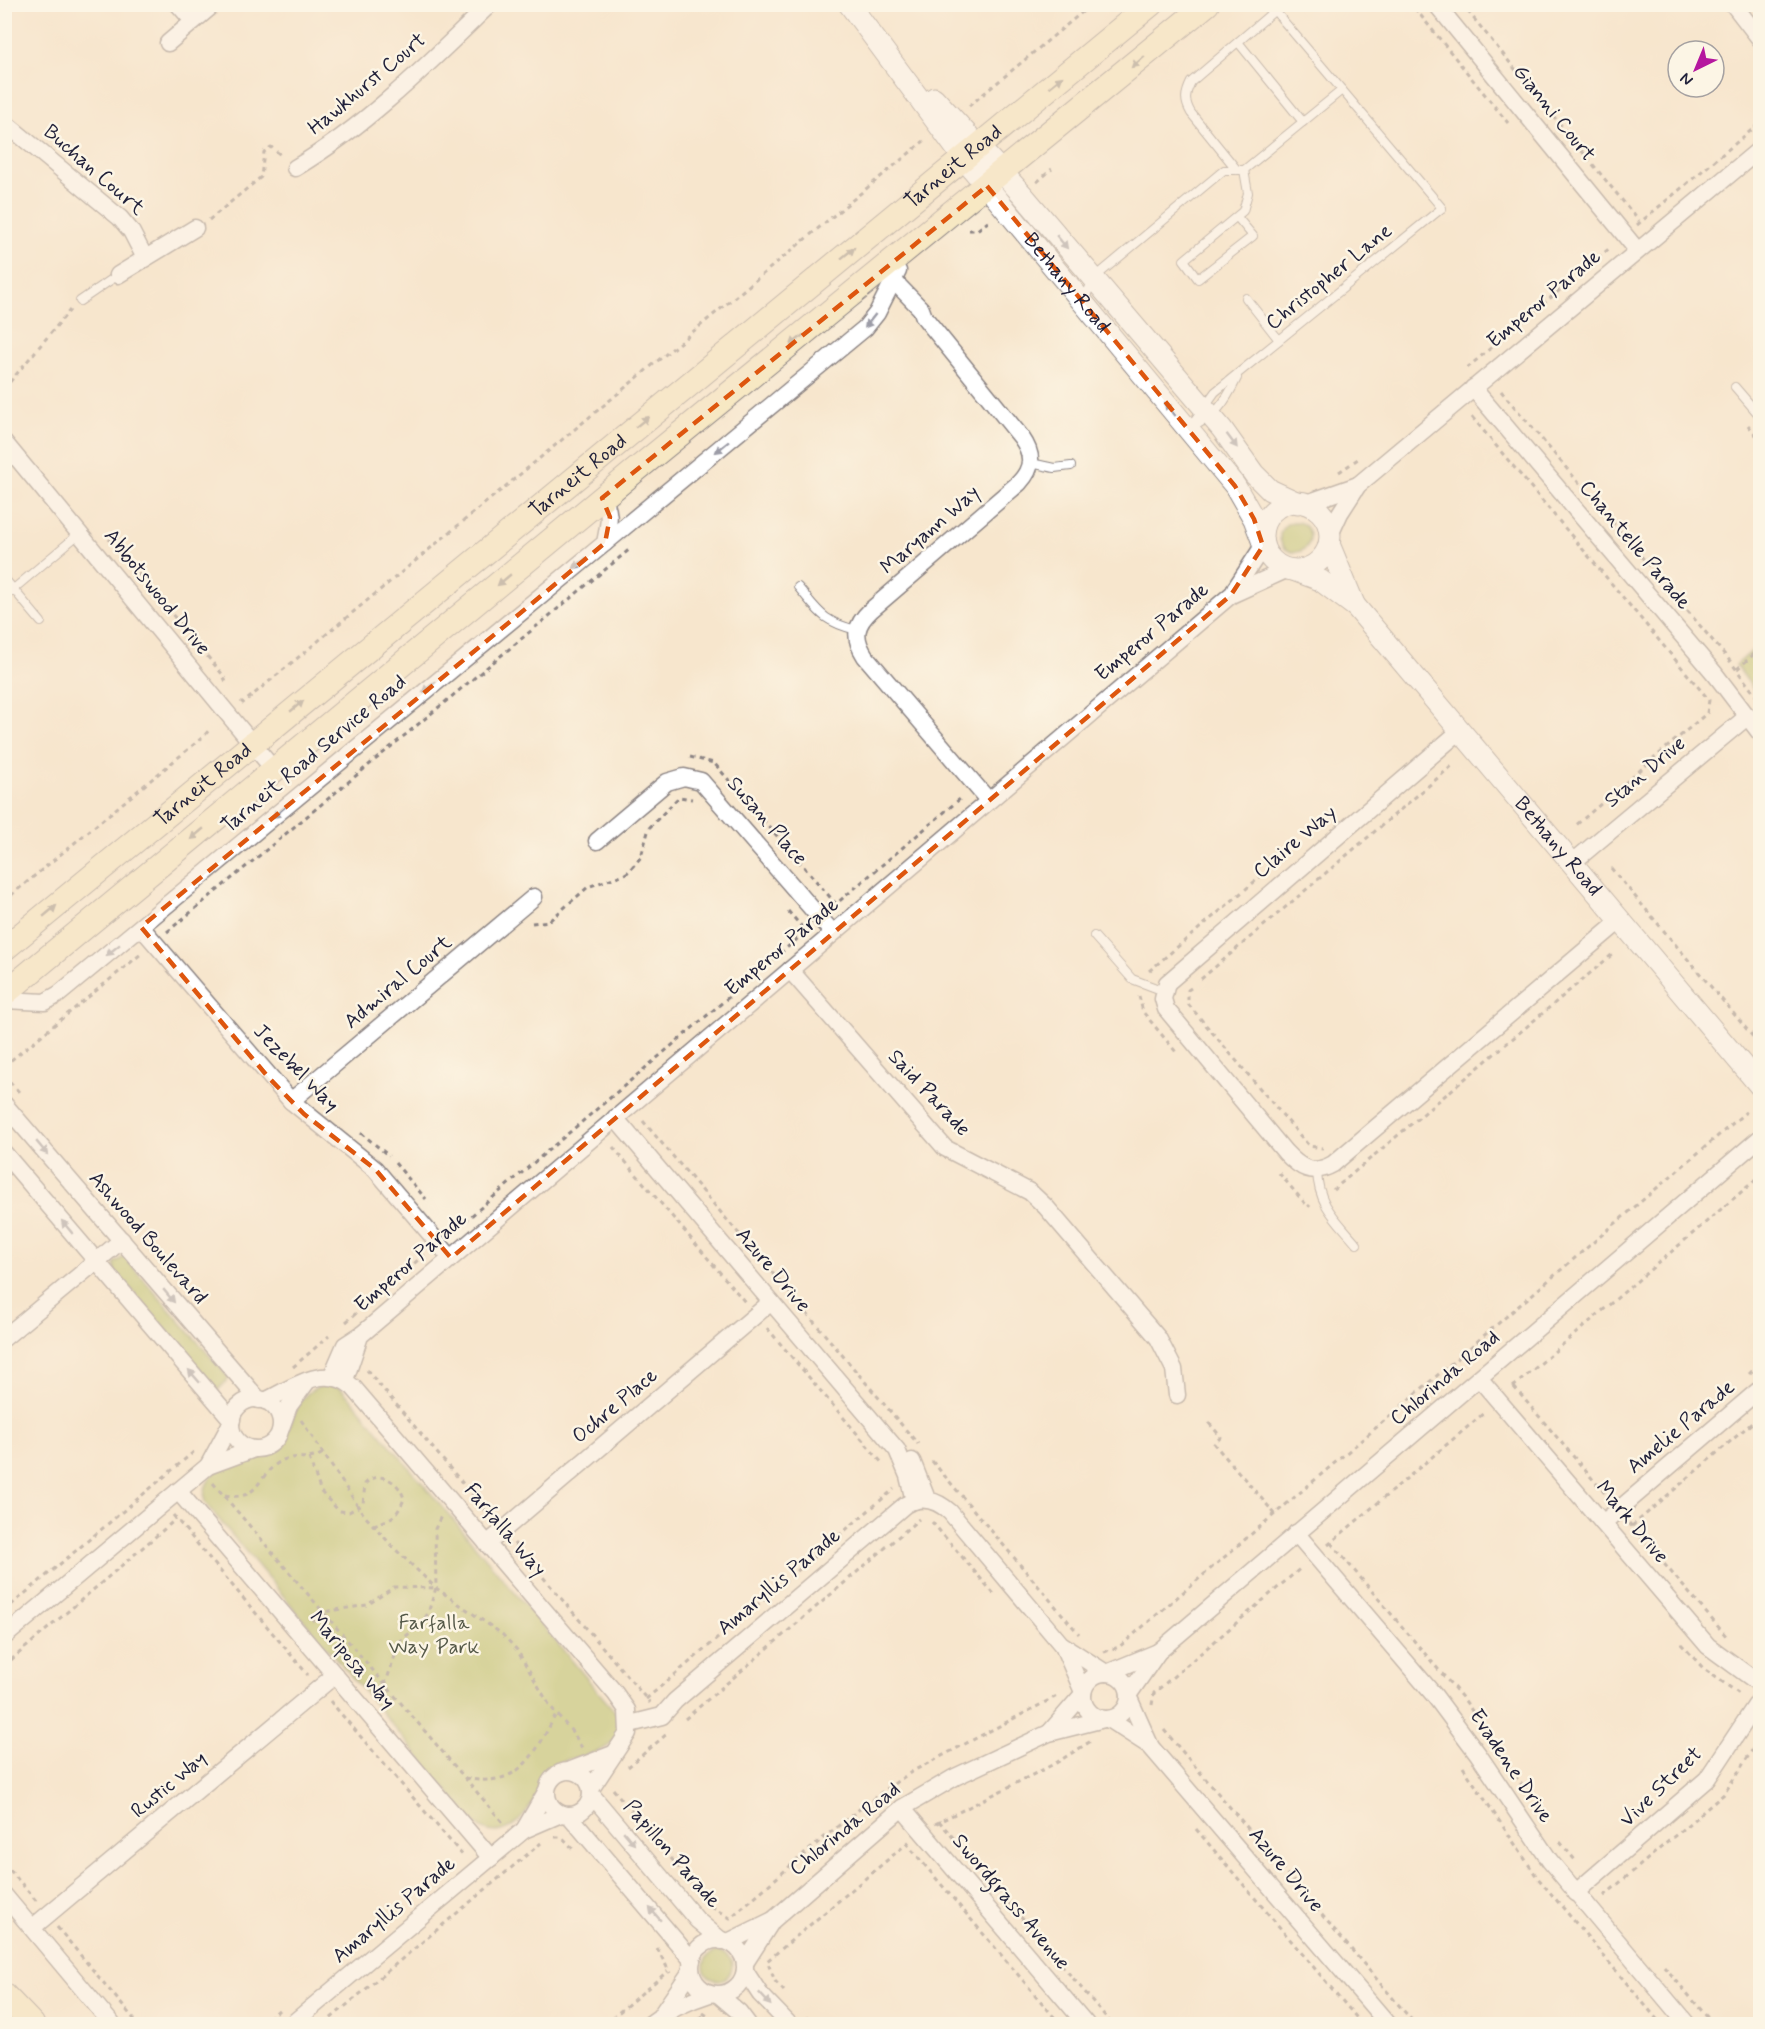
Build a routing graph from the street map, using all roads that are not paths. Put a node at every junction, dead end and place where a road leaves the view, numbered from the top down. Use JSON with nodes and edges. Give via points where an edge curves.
{"nodes":[{"id":1,"x":178,"y":4,"type":"edge"},
{"id":2,"x":214,"y":4,"type":"edge"},
{"id":3,"x":490,"y":4,"type":"edge"},
{"id":4,"x":849,"y":4,"type":"edge"},
{"id":5,"x":1151,"y":4,"type":"edge"},
{"id":6,"x":1207,"y":4,"type":"edge"},
{"id":7,"x":1436,"y":4,"type":"edge"},
{"id":8,"x":1733,"y":4,"type":"edge"},
{"id":9,"x":1271,"y":8,"type":"edge"},
{"id":10,"x":193,"y":21,"type":"junction"},
{"id":11,"x":1761,"y":39,"type":"edge"},
{"id":12,"x":1238,"y":42,"type":"junction"},
{"id":13,"x":168,"y":43,"type":"dead end"},
{"id":14,"x":1342,"y":90,"type":"junction"},
{"id":15,"x":4,"y":122,"type":"edge"},
{"id":16,"x":1303,"y":122,"type":"junction"},
{"id":17,"x":1761,"y":149,"type":"edge"},
{"id":18,"x":972,"y":152,"type":"junction"},
{"id":19,"x":295,"y":168,"type":"road end"},
{"id":20,"x":1241,"y":170,"type":"junction"},
{"id":21,"x":995,"y":180,"type":"junction"},
{"id":22,"x":1237,"y":217,"type":"junction"},
{"id":23,"x":195,"y":228,"type":"road end"},
{"id":24,"x":1637,"y":250,"type":"junction"},
{"id":25,"x":907,"y":251,"type":"junction"},
{"id":26,"x":145,"y":258,"type":"junction"},
{"id":27,"x":118,"y":275,"type":"joint"},
{"id":28,"x":1093,"y":279,"type":"junction"},
{"id":29,"x":894,"y":281,"type":"junction"},
{"id":30,"x":1246,"y":298,"type":"dead end"},
{"id":31,"x":884,"y":299,"type":"junction"},
{"id":32,"x":80,"y":301,"type":"road end"},
{"id":33,"x":1083,"y":302,"type":"junction"},
{"id":34,"x":924,"y":317,"type":"junction"},
{"id":35,"x":1279,"y":340,"type":"junction"},
{"id":36,"x":1239,"y":375,"type":"junction"},
{"id":37,"x":1735,"y":387,"type":"dead end"},
{"id":38,"x":1473,"y":388,"type":"junction"},
{"id":39,"x":1207,"y":412,"type":"junction"},
{"id":40,"x":1761,"y":416,"type":"edge"},
{"id":41,"x":1187,"y":430,"type":"junction"},
{"id":42,"x":4,"y":442,"type":"edge"},
{"id":43,"x":1031,"y":463,"type":"junction"},
{"id":44,"x":1071,"y":466,"type":"dead end"},
{"id":45,"x":1358,"y":485,"type":"junction"},
{"id":46,"x":602,"y":498,"type":"junction"},
{"id":47,"x":1301,"y":503,"type":"junction"},
{"id":48,"x":80,"y":533,"type":"junction"},
{"id":49,"x":1329,"y":540,"type":"junction"},
{"id":50,"x":605,"y":543,"type":"junction"},
{"id":51,"x":1262,"y":543,"type":"junction"},
{"id":52,"x":1291,"y":570,"type":"junction"},
{"id":53,"x":4,"y":578,"type":"edge"},
{"id":54,"x":798,"y":587,"type":"dead end"},
{"id":55,"x":14,"y":589,"type":"junction"},
{"id":56,"x":1231,"y":595,"type":"junction"},
{"id":57,"x":4,"y":597,"type":"edge"},
{"id":58,"x":1356,"y":607,"type":"junction"},
{"id":59,"x":42,"y":622,"type":"dead end"},
{"id":60,"x":396,"y":625,"type":"junction"},
{"id":61,"x":856,"y":630,"type":"junction"},
{"id":62,"x":1748,"y":716,"type":"junction"},
{"id":63,"x":1460,"y":731,"type":"junction"},
{"id":64,"x":1761,"y":733,"type":"edge"},
{"id":65,"x":252,"y":744,"type":"junction"},
{"id":66,"x":274,"y":770,"type":"junction"},
{"id":67,"x":988,"y":800,"type":"junction"},
{"id":68,"x":597,"y":841,"type":"dead end"},
{"id":69,"x":1572,"y":863,"type":"junction"},
{"id":70,"x":534,"y":897,"type":"dead end"},
{"id":71,"x":1621,"y":920,"type":"junction"},
{"id":72,"x":141,"y":927,"type":"junction"},
{"id":73,"x":833,"y":933,"type":"junction"},
{"id":74,"x":1094,"y":936,"type":"dead end"},
{"id":75,"x":4,"y":949,"type":"edge"},
{"id":76,"x":790,"y":970,"type":"junction"},
{"id":77,"x":1164,"y":991,"type":"junction"},
{"id":78,"x":4,"y":994,"type":"edge"},
{"id":79,"x":4,"y":1000,"type":"edge"},
{"id":80,"x":1761,"y":1086,"type":"edge"},
{"id":81,"x":291,"y":1101,"type":"junction"},
{"id":82,"x":4,"y":1104,"type":"edge"},
{"id":83,"x":615,"y":1118,"type":"junction"},
{"id":84,"x":1761,"y":1138,"type":"edge"},
{"id":85,"x":4,"y":1154,"type":"edge"},
{"id":86,"x":1317,"y":1171,"type":"junction"},
{"id":87,"x":122,"y":1240,"type":"junction"},
{"id":88,"x":1357,"y":1244,"type":"dead end"},
{"id":89,"x":451,"y":1258,"type":"junction"},
{"id":90,"x":96,"y":1262,"type":"junction"},
{"id":91,"x":771,"y":1302,"type":"junction"},
{"id":92,"x":4,"y":1338,"type":"edge"},
{"id":93,"x":339,"y":1378,"type":"junction"},
{"id":94,"x":1479,"y":1378,"type":"junction"},
{"id":95,"x":306,"y":1382,"type":"junction"},
{"id":96,"x":1761,"y":1389,"type":"edge"},
{"id":97,"x":1177,"y":1395,"type":"dead end"},
{"id":98,"x":262,"y":1401,"type":"junction"},
{"id":99,"x":232,"y":1422,"type":"junction"},
{"id":100,"x":280,"y":1430,"type":"junction"},
{"id":101,"x":254,"y":1449,"type":"junction"},
{"id":102,"x":205,"y":1468,"type":"junction"},
{"id":103,"x":178,"y":1491,"type":"junction"},
{"id":104,"x":921,"y":1500,"type":"junction"},
{"id":105,"x":1603,"y":1523,"type":"junction"},
{"id":106,"x":1296,"y":1533,"type":"junction"},
{"id":107,"x":487,"y":1544,"type":"junction"},
{"id":108,"x":4,"y":1637,"type":"edge"},
{"id":109,"x":1062,"y":1644,"type":"junction"},
{"id":110,"x":1158,"y":1652,"type":"junction"},
{"id":111,"x":1107,"y":1673,"type":"junction"},
{"id":112,"x":334,"y":1675,"type":"junction"},
{"id":113,"x":1761,"y":1684,"type":"edge"},
{"id":114,"x":1083,"y":1693,"type":"junction"},
{"id":115,"x":1129,"y":1696,"type":"junction"},
{"id":116,"x":1761,"y":1699,"type":"edge"},
{"id":117,"x":628,"y":1717,"type":"junction"},
{"id":118,"x":1106,"y":1719,"type":"junction"},
{"id":119,"x":1049,"y":1733,"type":"junction"},
{"id":120,"x":1150,"y":1746,"type":"junction"},
{"id":121,"x":595,"y":1768,"type":"junction"},
{"id":122,"x":571,"y":1770,"type":"junction"},
{"id":123,"x":591,"y":1791,"type":"junction"},
{"id":124,"x":546,"y":1792,"type":"junction"},
{"id":125,"x":902,"y":1808,"type":"junction"},
{"id":126,"x":565,"y":1814,"type":"junction"},
{"id":127,"x":520,"y":1833,"type":"junction"},
{"id":128,"x":491,"y":1858,"type":"junction"},
{"id":129,"x":1575,"y":1893,"type":"junction"},
{"id":130,"x":4,"y":1895,"type":"edge"},
{"id":131,"x":772,"y":1921,"type":"junction"},
{"id":132,"x":32,"y":1928,"type":"junction"},
{"id":133,"x":725,"y":1941,"type":"junction"},
{"id":134,"x":691,"y":1966,"type":"junction"},
{"id":135,"x":745,"y":1967,"type":"junction"},
{"id":136,"x":714,"y":1994,"type":"junction"},
{"id":137,"x":4,"y":1995,"type":"edge"},
{"id":138,"x":4,"y":2000,"type":"edge"},
{"id":139,"x":656,"y":2020,"type":"edge"},
{"id":140,"x":21,"y":2025,"type":"edge"},
{"id":141,"x":32,"y":2025,"type":"edge"},
{"id":142,"x":112,"y":2025,"type":"edge"},
{"id":143,"x":292,"y":2025,"type":"edge"},
{"id":144,"x":748,"y":2025,"type":"edge"},
{"id":145,"x":789,"y":2025,"type":"edge"},
{"id":146,"x":1086,"y":2025,"type":"edge"},
{"id":147,"x":1388,"y":2025,"type":"edge"},
{"id":148,"x":1687,"y":2025,"type":"edge"}],
"edges":[{"from":1,"to":10,"type":"street"},
{"from":2,"to":10,"type":"street"},
{"from":3,"to":19,"type":"street","name":"Hawkhurst Court","via":[[414,78],[331,146]]},
{"from":4,"to":18,"type":"street","name":"Bethany Road"},
{"from":18,"to":5,"type":"main road","name":"Tarneit Road","one_way":true},
{"from":6,"to":21,"type":"main road","name":"Tarneit Road","one_way":true},
{"from":7,"to":24,"type":"street","name":"Gianni Court"},
{"from":8,"to":11,"type":"street"},
{"from":9,"to":12,"type":"lane"},
{"from":9,"to":14,"type":"lane"},
{"from":10,"to":13,"type":"street"},
{"from":12,"to":16,"type":"lane"},
{"from":12,"to":20,"type":"lane","via":[[1191,82],[1186,103]]},
{"from":14,"to":16,"type":"lane"},
{"from":14,"to":35,"type":"lane","name":"Christopher Lane","via":[[1442,208]]},
{"from":15,"to":26,"type":"street","name":"Buchan Court","via":[[120,218]]},
{"from":16,"to":20,"type":"lane"},
{"from":17,"to":24,"type":"street","name":"Emperor Parade"},
{"from":18,"to":21,"type":"street","name":"Bethany Road"},
{"from":60,"to":18,"type":"main road","name":"Tarneit Road","one_way":true},
{"from":20,"to":22,"type":"lane","via":[[1248,193]]},
{"from":20,"to":28,"type":"lane","via":[[1224,170]]},
{"from":21,"to":25,"type":"main road","name":"Tarneit Road"},
{"from":21,"to":28,"type":"street","name":"Bethany Road","one_way":true},
{"from":21,"to":33,"type":"street","name":"Bethany Road"},
{"from":22,"to":22,"type":"lane","via":[[1184,260],[1198,279],[1253,236]]},
{"from":23,"to":26,"type":"street"},
{"from":24,"to":38,"type":"street","name":"Emperor Parade"},
{"from":25,"to":29,"type":"street","name":"Tarneit Road"},
{"from":25,"to":46,"type":"main road","name":"Tarneit Road","one_way":true},
{"from":26,"to":27,"type":"street"},
{"from":27,"to":32,"type":"lane"},
{"from":28,"to":33,"type":"lane"},
{"from":28,"to":39,"type":"street","name":"Bethany Road"},
{"from":29,"to":31,"type":"street","name":"Tarneit Road"},
{"from":29,"to":34,"type":"street"},
{"from":30,"to":35,"type":"lane"},
{"from":31,"to":34,"type":"street"},
{"from":31,"to":50,"type":"street","name":"Tarneit Road","one_way":true,"via":[[865,328],[829,361]]},
{"from":41,"to":33,"type":"street","name":"Bethany Road","one_way":true},
{"from":34,"to":43,"type":"street","via":[[1021,436],[1028,446]]},
{"from":35,"to":36,"type":"lane","name":"Christopher Lane"},
{"from":36,"to":39,"type":"lane","name":"Christopher Lane","via":[[1215,392]]},
{"from":36,"to":39,"type":"lane","name":"Christopher Lane","via":[[1225,404]]},
{"from":37,"to":40,"type":"lane"},
{"from":38,"to":45,"type":"street","name":"Emperor Parade"},
{"from":38,"to":62,"type":"street","name":"Chantelle Parade"},
{"from":39,"to":41,"type":"lane","name":"Christopher Lane"},
{"from":39,"to":47,"type":"street","name":"Bethany Road","one_way":true,"via":[[1262,483],[1282,497]]},
{"from":41,"to":51,"type":"street","name":"Bethany Road","via":[[1239,492]]},
{"from":42,"to":48,"type":"street","name":"Abbotswood Drive"},
{"from":43,"to":44,"type":"lane","via":[[1054,468]]},
{"from":43,"to":61,"type":"street","name":"Maryann Way","via":[[1019,483],[871,610]]},
{"from":45,"to":47,"type":"street","name":"Emperor Parade"},
{"from":45,"to":49,"type":"street","name":"Emperor Parade"},
{"from":46,"to":50,"type":"street","via":[[610,517]]},
{"from":46,"to":60,"type":"main road","via":[[588,491],[573,496],[459,590]]},
{"from":46,"to":66,"type":"main road","name":"Tarneit Road","one_way":true},
{"from":47,"to":49,"type":"street","via":[[1312,507],[1325,520]]},
{"from":47,"to":51,"type":"street","via":[[1288,503],[1271,513],[1265,521]]},
{"from":48,"to":55,"type":"lane"},
{"from":48,"to":65,"type":"street","name":"Abbotswood Drive"},
{"from":49,"to":52,"type":"street","via":[[1325,553],[1312,566]]},
{"from":49,"to":58,"type":"street","name":"Bethany Road"},
{"from":50,"to":72,"type":"street","name":"Tarneit Road Service Road","one_way":true},
{"from":51,"to":52,"type":"street","via":[[1272,561]]},
{"from":51,"to":56,"type":"street","name":"Emperor Parade"},
{"from":52,"to":56,"type":"street","name":"Emperor Parade"},
{"from":52,"to":58,"type":"street","name":"Bethany Road","via":[[1320,580]]},
{"from":53,"to":55,"type":"lane"},
{"from":54,"to":61,"type":"lane","via":[[824,618]]},
{"from":55,"to":57,"type":"lane"},
{"from":55,"to":59,"type":"lane"},
{"from":56,"to":67,"type":"street","name":"Emperor Parade"},
{"from":58,"to":63,"type":"street","name":"Bethany Road"},
{"from":65,"to":60,"type":"main road","name":"Tarneit Road","one_way":true},
{"from":61,"to":67,"type":"street","via":[[858,645],[865,656]]},
{"from":62,"to":64,"type":"street","name":"Chantelle Parade"},
{"from":62,"to":69,"type":"street","name":"Stan Drive"},
{"from":63,"to":69,"type":"street","name":"Bethany Road"},
{"from":63,"to":77,"type":"street","name":"Claire Way","via":[[1174,975]]},
{"from":65,"to":66,"type":"street","name":"Abbotswood Drive"},
{"from":75,"to":65,"type":"main road","name":"Tarneit Road","one_way":true},
{"from":66,"to":78,"type":"main road","name":"Tarneit Road","one_way":true},
{"from":67,"to":73,"type":"street","name":"Emperor Parade"},
{"from":68,"to":73,"type":"street","name":"Susan Place","via":[[667,782],[684,777],[702,781]]},
{"from":69,"to":71,"type":"street","name":"Bethany Road"},
{"from":70,"to":81,"type":"street","name":"Admiral Court"},
{"from":71,"to":80,"type":"street","name":"Bethany Road"},
{"from":71,"to":86,"type":"street","via":[[1342,1157]]},
{"from":72,"to":79,"type":"street","name":"Tarneit Road Service Road","one_way":true,"via":[[50,1000]]},
{"from":72,"to":81,"type":"street","name":"Jezebel Way"},
{"from":73,"to":76,"type":"street","name":"Emperor Parade"},
{"from":74,"to":77,"type":"lane","via":[[1132,979]]},
{"from":76,"to":83,"type":"street","name":"Emperor Parade"},
{"from":76,"to":97,"type":"street","name":"Said Parade","via":[[945,1148],[1030,1192],[1046,1207],[1158,1338],[1174,1369]]},
{"from":77,"to":86,"type":"street","via":[[1166,1010],[1285,1152],[1303,1168]]},
{"from":81,"to":89,"type":"street","name":"Jezebel Way","via":[[375,1169]]},
{"from":82,"to":87,"type":"street","name":"Ashwood Boulevard","one_way":true},
{"from":83,"to":89,"type":"street","name":"Emperor Parade"},
{"from":83,"to":91,"type":"street","name":"Azure Drive"},
{"from":84,"to":94,"type":"street","name":"Chlorinda Road"},
{"from":90,"to":85,"type":"street","one_way":true},
{"from":86,"to":88,"type":"lane","via":[[1321,1197]]},
{"from":87,"to":90,"type":"street"},
{"from":87,"to":98,"type":"street","name":"Ashwood Boulevard","one_way":true},
{"from":89,"to":93,"type":"street","name":"Emperor Parade","via":[[362,1334]]},
{"from":90,"to":92,"type":"street"},
{"from":99,"to":90,"type":"street","one_way":true},
{"from":91,"to":104,"type":"street","name":"Azure Drive","via":[[897,1450]]},
{"from":91,"to":107,"type":"street","name":"Ochre Place"},
{"from":93,"to":95,"type":"street","via":[[319,1376]]},
{"from":93,"to":107,"type":"street","name":"Farfalla Way","via":[[365,1399]]},
{"from":94,"to":105,"type":"street","name":"Mark Drive"},
{"from":94,"to":106,"type":"street","name":"Chlorinda Road"},
{"from":95,"to":98,"type":"street"},
{"from":95,"to":100,"type":"street"},
{"from":96,"to":105,"type":"street","name":"Amelie Parade"},
{"from":98,"to":99,"type":"street","via":[[252,1400],[239,1407]]},
{"from":98,"to":100,"type":"street","via":[[276,1410]]},
{"from":99,"to":101,"type":"street","via":[[235,1437]]},
{"from":99,"to":102,"type":"street"},
{"from":100,"to":101,"type":"street","via":[[268,1446]]},
{"from":101,"to":102,"type":"street"},
{"from":102,"to":103,"type":"street"},
{"from":103,"to":108,"type":"street"},
{"from":103,"to":112,"type":"street","name":"Mariposa Way"},
{"from":104,"to":109,"type":"street","via":[[942,1505],[950,1512]]},
{"from":104,"to":117,"type":"street","name":"Amaryllis Parade","via":[[905,1505],[675,1701]]},
{"from":105,"to":113,"type":"street","name":"Mark Drive","via":[[1708,1646]]},
{"from":106,"to":110,"type":"street","name":"Chlorinda Road"},
{"from":106,"to":129,"type":"street","name":"Evadene Drive","via":[[1434,1695]]},
{"from":107,"to":117,"type":"street","name":"Farfalla Way"},
{"from":109,"to":111,"type":"street"},
{"from":109,"to":114,"type":"street"},
{"from":110,"to":111,"type":"street","name":"Chlorinda Road"},
{"from":110,"to":115,"type":"street","name":"Chlorinda Road"},
{"from":111,"to":114,"type":"street","via":[[1091,1678]]},
{"from":111,"to":115,"type":"street","via":[[1124,1681]]},
{"from":112,"to":128,"type":"street","name":"Mariposa Way"},
{"from":112,"to":132,"type":"street","name":"Rustic Way"},
{"from":114,"to":118,"type":"street","via":[[1087,1710]]},
{"from":114,"to":119,"type":"street","name":"Chlorinda Road"},
{"from":115,"to":118,"type":"street","via":[[1121,1714]]},
{"from":115,"to":120,"type":"street","name":"Azure Drive"},
{"from":116,"to":129,"type":"street","name":"Vive Street","via":[[1707,1779]]},
{"from":117,"to":121,"type":"street","via":[[625,1740]]},
{"from":118,"to":119,"type":"street","name":"Chlorinda Road"},
{"from":118,"to":120,"type":"street","name":"Azure Drive"},
{"from":119,"to":125,"type":"street","name":"Chlorinda Road","via":[[956,1777]]},
{"from":120,"to":147,"type":"street","name":"Azure Drive"},
{"from":121,"to":122,"type":"street"},
{"from":121,"to":123,"type":"street"},
{"from":122,"to":123,"type":"street","via":[[584,1776]]},
{"from":122,"to":124,"type":"street","via":[[551,1778]]},
{"from":123,"to":126,"type":"street","via":[[582,1811]]},
{"from":123,"to":133,"type":"street","name":"Papillon Parade","one_way":true,"via":[[697,1920]]},
{"from":124,"to":126,"type":"street","via":[[550,1805]]},
{"from":124,"to":127,"type":"street","name":"Amaryllis Parade"},
{"from":125,"to":131,"type":"street","name":"Chlorinda Road"},
{"from":125,"to":146,"type":"street","name":"Swordgrass Avenue"},
{"from":126,"to":127,"type":"street","name":"Amaryllis Parade"},
{"from":134,"to":126,"type":"street","one_way":true},
{"from":127,"to":128,"type":"street","name":"Amaryllis Parade"},
{"from":128,"to":143,"type":"street","name":"Amaryllis Parade"},
{"from":129,"to":148,"type":"street","name":"Evadene Drive"},
{"from":130,"to":132,"type":"street"},
{"from":131,"to":133,"type":"street","name":"Chlorinda Road"},
{"from":131,"to":135,"type":"street","name":"Chlorinda Road"},
{"from":132,"to":142,"type":"street"},
{"from":133,"to":134,"type":"street","via":[[707,1942],[700,1947]]},
{"from":133,"to":135,"type":"street","via":[[739,1950]]},
{"from":134,"to":136,"type":"street","via":[[697,1985]]},
{"from":134,"to":139,"type":"street"},
{"from":135,"to":136,"type":"street","via":[[739,1985],[727,1994]]},
{"from":135,"to":145,"type":"street","one_way":true,"via":[[760,1994]]},
{"from":136,"to":139,"type":"street","via":[[692,2000]]},
{"from":136,"to":144,"type":"street"},
{"from":137,"to":141,"type":"main road"},
{"from":138,"to":140,"type":"main road"}]}
